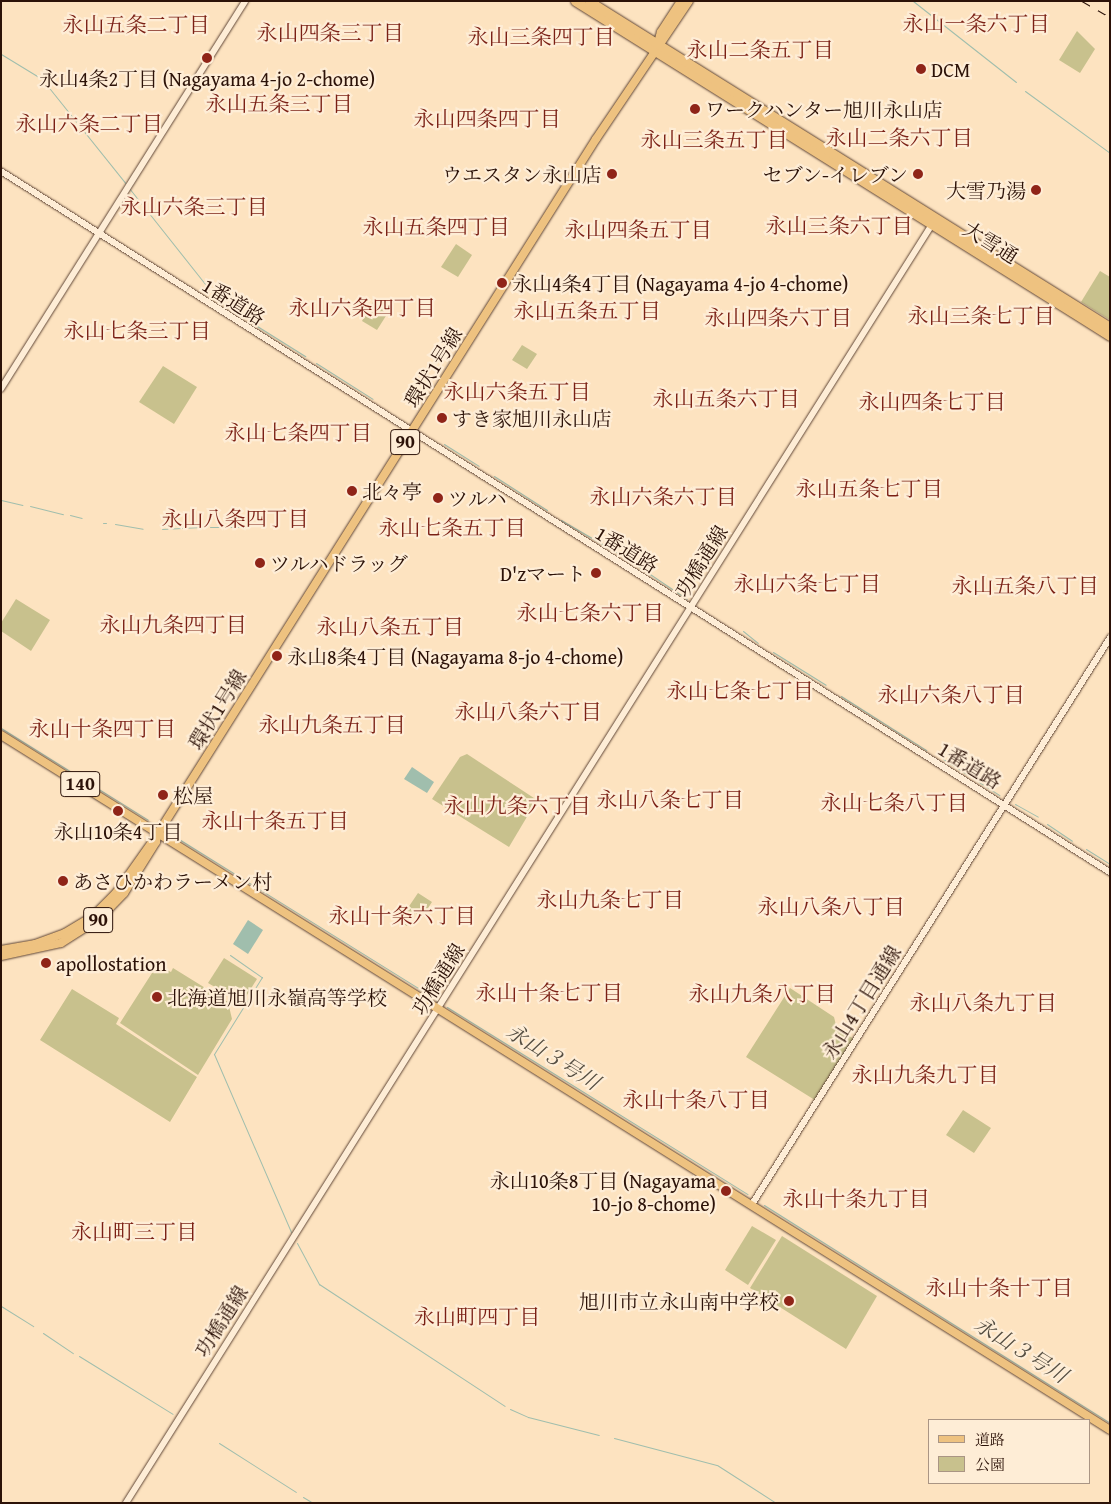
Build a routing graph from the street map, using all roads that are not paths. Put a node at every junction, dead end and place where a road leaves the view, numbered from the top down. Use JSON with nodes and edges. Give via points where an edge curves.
{"nodes":[{"id":1,"x":245,"y":1,"type":"edge"},
{"id":2,"x":575,"y":1,"type":"edge"},
{"id":3,"x":589,"y":1,"type":"edge"},
{"id":4,"x":688,"y":1,"type":"edge"},
{"id":5,"x":681,"y":6,"type":"edge"},
{"id":6,"x":656,"y":48,"type":"junction"},
{"id":7,"x":1,"y":172,"type":"edge"},
{"id":8,"x":934,"y":222,"type":"junction"},
{"id":9,"x":99,"y":233,"type":"junction"},
{"id":10,"x":1110,"y":327,"type":"edge"},
{"id":11,"x":1110,"y":336,"type":"edge"},
{"id":12,"x":1,"y":389,"type":"edge"},
{"id":13,"x":411,"y":433,"type":"junction"},
{"id":14,"x":691,"y":608,"type":"junction"},
{"id":15,"x":1110,"y":638,"type":"edge"},
{"id":16,"x":1,"y":735,"type":"edge"},
{"id":17,"x":1004,"y":806,"type":"junction"},
{"id":18,"x":157,"y":835,"type":"junction"},
{"id":19,"x":1110,"y":872,"type":"edge"},
{"id":20,"x":1,"y":950,"type":"edge"},
{"id":21,"x":1,"y":956,"type":"edge"},
{"id":22,"x":438,"y":1008,"type":"junction"},
{"id":23,"x":751,"y":1206,"type":"junction"},
{"id":24,"x":1110,"y":1430,"type":"edge"},
{"id":25,"x":126,"y":1503,"type":"edge"}],
"edges":[{"from":1,"to":9,"type":"street"},
{"from":2,"to":6,"type":"highway","name":"大雪通"},
{"from":3,"to":6,"type":"highway","name":"大雪通"},
{"from":4,"to":5,"type":"main road","number":"90"},
{"from":5,"to":6,"type":"main road","name":"環状1号線","number":"90","via":[[661,32]]},
{"from":6,"to":8,"type":"highway","name":"大雪通"},
{"from":6,"to":13,"type":"main road","name":"環状1号線","number":"90"},
{"from":7,"to":9,"type":"street","name":"1番道路"},
{"from":8,"to":10,"type":"highway","name":"大雪通"},
{"from":8,"to":11,"type":"highway","name":"大雪通"},
{"from":8,"to":14,"type":"street","name":"功橋通線"},
{"from":9,"to":12,"type":"street"},
{"from":9,"to":13,"type":"street","name":"1番道路"},
{"from":13,"to":14,"type":"street","name":"1番道路"},
{"from":13,"to":18,"type":"main road","name":"環状1号線","number":"90"},
{"from":14,"to":17,"type":"street","name":"1番道路"},
{"from":14,"to":22,"type":"street","name":"功橋通線"},
{"from":15,"to":17,"type":"street","name":"永山4丁目通線"},
{"from":16,"to":18,"type":"main road","number":"140"},
{"from":17,"to":19,"type":"street","name":"1番道路"},
{"from":17,"to":23,"type":"street","name":"永山4丁目通線"},
{"from":18,"to":20,"type":"main road","name":"環状1号線","number":"90","via":[[116,893],[93,916],[58,936]]},
{"from":18,"to":21,"type":"main road","name":"環状1号線","number":"90","via":[[156,842],[130,884],[99,919],[61,943]]},
{"from":18,"to":22,"type":"main road","number":"140"},
{"from":22,"to":23,"type":"main road","number":"140"},
{"from":22,"to":25,"type":"street","name":"功橋通線"},
{"from":23,"to":24,"type":"main road","number":"140"}]}
